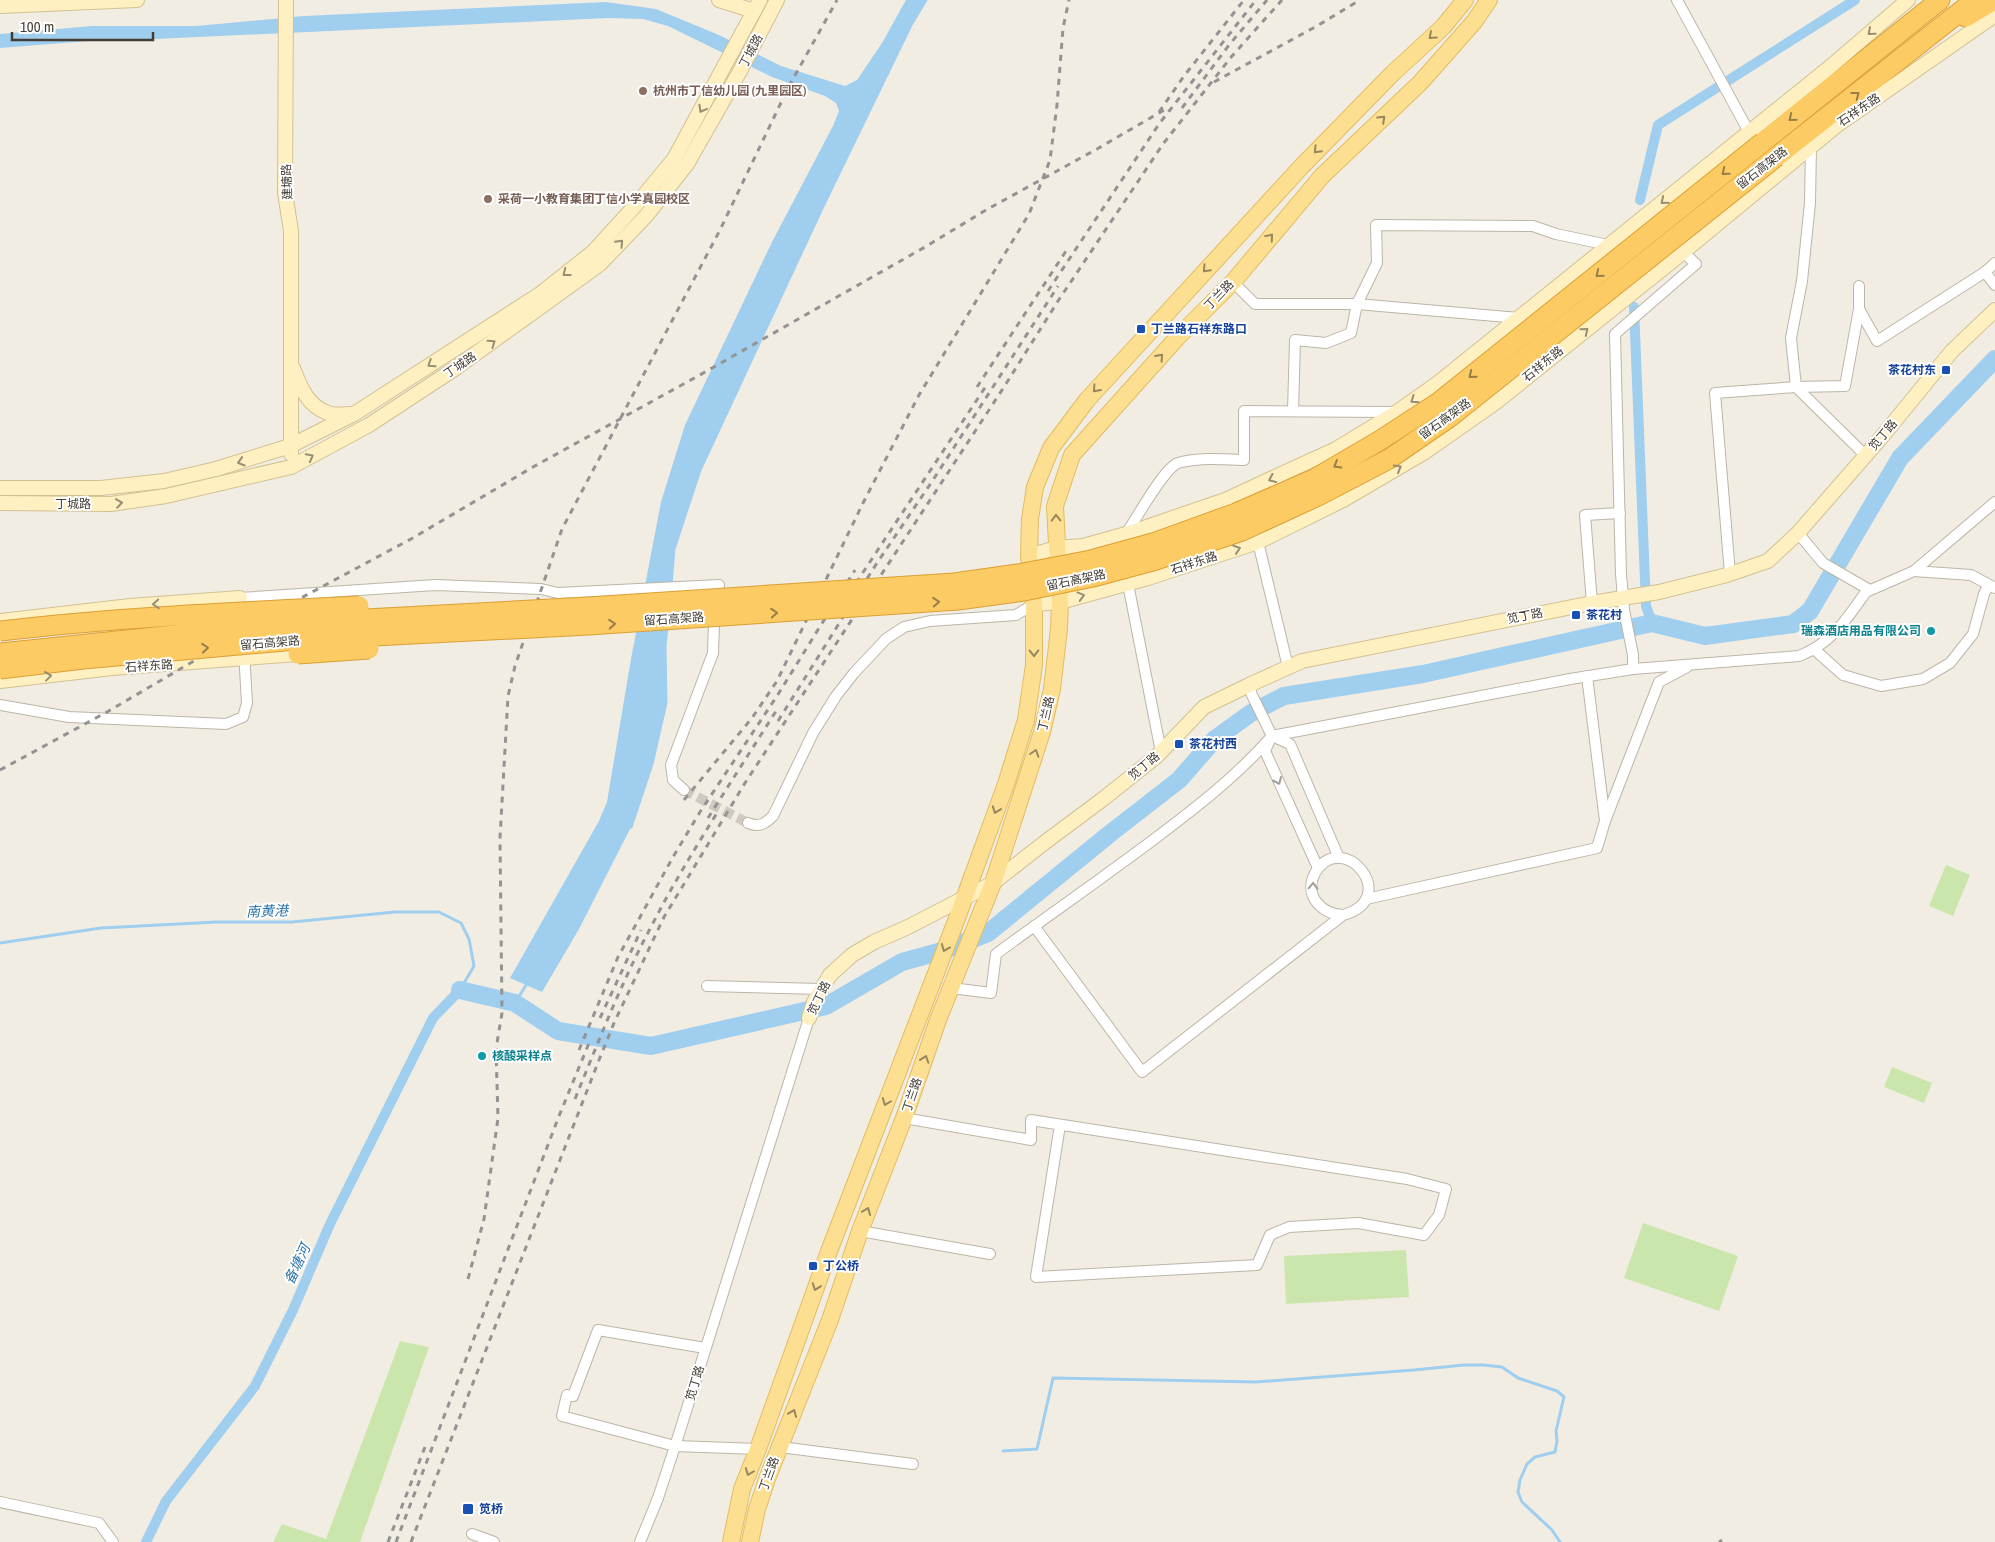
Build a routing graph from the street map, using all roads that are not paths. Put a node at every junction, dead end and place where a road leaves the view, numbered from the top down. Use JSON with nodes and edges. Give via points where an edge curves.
{"nodes":[{"id":1,"x":137,"y":0,"type":"edge"},
{"id":2,"x":718,"y":0,"type":"edge"},
{"id":3,"x":778,"y":0,"type":"edge"},
{"id":4,"x":1465,"y":0,"type":"edge"},
{"id":5,"x":1489,"y":0,"type":"edge"},
{"id":6,"x":1677,"y":0,"type":"edge"},
{"id":7,"x":1908,"y":0,"type":"edge"},
{"id":8,"x":1928,"y":0,"type":"edge"},
{"id":9,"x":1940,"y":0,"type":"edge"},
{"id":10,"x":1975,"y":0,"type":"edge"},
{"id":11,"x":1994,"y":0,"type":"edge"},
{"id":12,"x":0,"y":6,"type":"edge"},
{"id":13,"x":286,"y":6,"type":"edge"},
{"id":14,"x":757,"y":6,"type":"edge"},
{"id":15,"x":1995,"y":15,"type":"edge"},
{"id":16,"x":1898,"y":33,"type":"junction"},
{"id":17,"x":1920,"y":45,"type":"junction"},
{"id":18,"x":1756,"y":137,"type":"junction"},
{"id":19,"x":1811,"y":146,"type":"junction"},
{"id":20,"x":1608,"y":245,"type":"junction"},
{"id":21,"x":1683,"y":252,"type":"junction"},
{"id":22,"x":1995,"y":263,"type":"edge"},
{"id":23,"x":1985,"y":272,"type":"junction"},
{"id":24,"x":1233,"y":282,"type":"junction"},
{"id":25,"x":1995,"y":285,"type":"edge"},
{"id":26,"x":1859,"y":286,"type":"dead end"},
{"id":27,"x":1357,"y":304,"type":"junction"},
{"id":28,"x":1859,"y":309,"type":"junction"},
{"id":29,"x":1995,"y":310,"type":"edge"},
{"id":30,"x":1518,"y":318,"type":"junction"},
{"id":31,"x":290,"y":363,"type":"junction"},
{"id":32,"x":1796,"y":387,"type":"junction"},
{"id":33,"x":1293,"y":411,"type":"junction"},
{"id":34,"x":1397,"y":412,"type":"junction"},
{"id":35,"x":354,"y":414,"type":"junction"},
{"id":36,"x":290,"y":446,"type":"junction"},
{"id":37,"x":1866,"y":456,"type":"junction"},
{"id":38,"x":291,"y":467,"type":"junction"},
{"id":39,"x":0,"y":488,"type":"edge"},
{"id":40,"x":1995,"y":502,"type":"edge"},
{"id":41,"x":0,"y":503,"type":"edge"},
{"id":42,"x":1620,"y":512,"type":"junction"},
{"id":43,"x":1798,"y":533,"type":"junction"},
{"id":44,"x":1126,"y":534,"type":"junction"},
{"id":45,"x":1258,"y":542,"type":"junction"},
{"id":46,"x":1056,"y":548,"type":"junction"},
{"id":47,"x":1029,"y":556,"type":"junction"},
{"id":48,"x":1914,"y":571,"type":"junction"},
{"id":49,"x":1730,"y":574,"type":"junction"},
{"id":50,"x":1128,"y":584,"type":"junction"},
{"id":51,"x":1992,"y":587,"type":"edge"},
{"id":52,"x":1866,"y":592,"type":"junction"},
{"id":53,"x":240,"y":598,"type":"junction"},
{"id":54,"x":1628,"y":601,"type":"junction"},
{"id":55,"x":1060,"y":602,"type":"junction"},
{"id":56,"x":1592,"y":603,"type":"junction"},
{"id":57,"x":1034,"y":604,"type":"junction"},
{"id":58,"x":588,"y":616,"type":"junction"},
{"id":59,"x":0,"y":620,"type":"edge"},
{"id":60,"x":0,"y":630,"type":"edge"},
{"id":61,"x":1814,"y":650,"type":"junction"},
{"id":62,"x":0,"y":653,"type":"edge"},
{"id":63,"x":298,"y":654,"type":"joint"},
{"id":64,"x":244,"y":659,"type":"junction"},
{"id":65,"x":1692,"y":664,"type":"junction"},
{"id":66,"x":1288,"y":667,"type":"junction"},
{"id":67,"x":0,"y":669,"type":"edge"},
{"id":68,"x":1633,"y":669,"type":"junction"},
{"id":69,"x":1587,"y":676,"type":"junction"},
{"id":70,"x":0,"y":681,"type":"edge"},
{"id":71,"x":1251,"y":690,"type":"junction"},
{"id":72,"x":0,"y":705,"type":"edge"},
{"id":73,"x":1272,"y":736,"type":"junction"},
{"id":74,"x":1161,"y":752,"type":"junction"},
{"id":75,"x":684,"y":790,"type":"tunnel mouth"},
{"id":76,"x":1604,"y":822,"type":"junction"},
{"id":77,"x":748,"y":823,"type":"tunnel mouth"},
{"id":78,"x":1339,"y":858,"type":"junction"},
{"id":79,"x":1318,"y":868,"type":"junction"},
{"id":80,"x":993,"y":883,"type":"junction"},
{"id":81,"x":963,"y":899,"type":"junction"},
{"id":82,"x":1366,"y":899,"type":"junction"},
{"id":83,"x":1343,"y":915,"type":"junction"},
{"id":84,"x":1034,"y":926,"type":"junction"},
{"id":85,"x":708,"y":986,"type":"dead end"},
{"id":86,"x":952,"y":988,"type":"junction"},
{"id":87,"x":821,"y":989,"type":"junction"},
{"id":88,"x":808,"y":1018,"type":"joint"},
{"id":89,"x":904,"y":1118,"type":"junction"},
{"id":90,"x":1060,"y":1125,"type":"junction"},
{"id":91,"x":860,"y":1231,"type":"junction"},
{"id":92,"x":990,"y":1254,"type":"dead end"},
{"id":93,"x":706,"y":1348,"type":"junction"},
{"id":94,"x":675,"y":1446,"type":"junction"},
{"id":95,"x":780,"y":1447,"type":"junction"},
{"id":96,"x":758,"y":1450,"type":"junction"},
{"id":97,"x":913,"y":1464,"type":"dead end"},
{"id":98,"x":0,"y":1502,"type":"edge"},
{"id":99,"x":472,"y":1534,"type":"dead end"},
{"id":100,"x":113,"y":1542,"type":"edge"},
{"id":101,"x":494,"y":1542,"type":"edge"},
{"id":102,"x":640,"y":1542,"type":"edge"},
{"id":103,"x":731,"y":1542,"type":"edge"},
{"id":104,"x":750,"y":1542,"type":"edge"}],
"edges":[{"from":1,"to":12,"type":"main road"},
{"from":2,"to":14,"type":"main road"},
{"from":38,"to":3,"type":"main road","name":"丁城路","one_way":true,"via":[[369,425],[506,333],[600,264],[646,216],[686,164]]},
{"from":4,"to":47,"type":"main road","name":"丁兰路","one_way":true,"via":[[1443,27],[1302,166],[1087,400],[1051,448],[1036,487],[1030,519]]},
{"from":24,"to":5,"type":"main road","name":"丁兰路","one_way":true,"via":[[1322,176],[1420,83],[1474,22]]},
{"from":6,"to":18,"type":"street","via":[[1732,101]]},
{"from":7,"to":18,"type":"main road","one_way":true},
{"from":8,"to":16,"type":"highway"},
{"from":9,"to":16,"type":"highway","name":"留石高架路"},
{"from":10,"to":17,"type":"highway","name":"留石高架路"},
{"from":11,"to":17,"type":"highway"},
{"from":13,"to":31,"type":"main road","name":"建塘路"},
{"from":14,"to":35,"type":"main road","name":"丁城路","one_way":true,"via":[[674,158],[636,206],[593,252],[540,294]]},
{"from":15,"to":19,"type":"main road","name":"石祥东路"},
{"from":16,"to":18,"type":"highway","name":"留石高架路","one_way":true},
{"from":58,"to":17,"type":"highway","name":"留石高架路","one_way":true,"bridge":true,"via":[[948,601],[1093,577],[1242,531],[1389,458],[1450,417]]},
{"from":18,"to":20,"type":"main road","one_way":true},
{"from":18,"to":58,"type":"highway","name":"留石高架路","one_way":true,"bridge":true,"via":[[1439,402],[1314,479],[1236,514],[1099,558],[1009,575],[954,583]]},
{"from":19,"to":21,"type":"main road","name":"石祥东路"},
{"from":19,"to":32,"type":"street","via":[[1810,203],[1802,281],[1791,338]]},
{"from":20,"to":27,"type":"street","via":[[1533,226],[1376,225],[1377,263]]},
{"from":20,"to":30,"type":"main road"},
{"from":21,"to":42,"type":"street","via":[[1696,264],[1615,334]]},
{"from":45,"to":21,"type":"main road","name":"石祥东路","one_way":true,"via":[[1343,500],[1425,452],[1495,403]]},
{"from":22,"to":23,"type":"street"},
{"from":23,"to":25,"type":"street"},
{"from":23,"to":28,"type":"street","via":[[1877,342]]},
{"from":24,"to":27,"type":"street","via":[[1255,304]]},
{"from":46,"to":24,"type":"main road","name":"丁兰路","one_way":true,"via":[[1056,506],[1072,455],[1176,338]]},
{"from":26,"to":28,"type":"street"},
{"from":27,"to":30,"type":"street"},
{"from":27,"to":33,"type":"street","via":[[1351,333],[1326,343],[1295,340]]},
{"from":28,"to":32,"type":"street","via":[[1845,386]]},
{"from":29,"to":37,"type":"main road","name":"笕丁路","via":[[1952,351]]},
{"from":30,"to":34,"type":"main road","one_way":true},
{"from":31,"to":35,"type":"main road","name":"建塘路","via":[[309,401],[328,414]]},
{"from":31,"to":36,"type":"main road","name":"建塘路"},
{"from":32,"to":37,"type":"street"},
{"from":32,"to":49,"type":"street","via":[[1715,393]]},
{"from":33,"to":34,"type":"street"},
{"from":33,"to":44,"type":"street","via":[[1244,411],[1244,460],[1208,459],[1176,463],[1157,485]]},
{"from":34,"to":44,"type":"main road","one_way":true,"via":[[1336,449],[1272,480]]},
{"from":35,"to":36,"type":"main road","name":"丁城路"},
{"from":36,"to":38,"type":"main road","name":"建塘路"},
{"from":36,"to":39,"type":"main road","name":"丁城路","one_way":true,"via":[[216,470],[164,482],[101,488]]},
{"from":37,"to":43,"type":"main road","name":"笕丁路"},
{"from":41,"to":38,"type":"main road","name":"丁城路","one_way":true,"via":[[111,504],[166,496]]},
{"from":40,"to":48,"type":"street"},
{"from":42,"to":54,"type":"street"},
{"from":42,"to":56,"type":"street","via":[[1585,515]]},
{"from":43,"to":49,"type":"main road","name":"笕丁路","via":[[1768,561]]},
{"from":43,"to":52,"type":"street","via":[[1822,563],[1868,589]]},
{"from":44,"to":46,"type":"main road","via":[[1083,546]]},
{"from":50,"to":45,"type":"main road","name":"石祥东路","one_way":true},
{"from":45,"to":66,"type":"street"},
{"from":46,"to":47,"type":"main road"},
{"from":46,"to":55,"type":"main road","name":"丁兰路"},
{"from":47,"to":57,"type":"main road","name":"丁兰路"},
{"from":48,"to":51,"type":"street","via":[[1971,575]]},
{"from":48,"to":52,"type":"street"},
{"from":49,"to":54,"type":"main road","name":"笕丁路"},
{"from":55,"to":50,"type":"main road","name":"石祥东路","one_way":true},
{"from":50,"to":74,"type":"street"},
{"from":51,"to":61,"type":"street","via":[[1984,594],[1973,634],[1950,663],[1923,679],[1881,686],[1843,675]]},
{"from":52,"to":61,"type":"street","via":[[1835,634]]},
{"from":53,"to":59,"type":"main road","one_way":true},
{"from":53,"to":64,"type":"street"},
{"from":53,"to":75,"type":"street","via":[[435,584],[541,589],[558,593],[719,584],[713,653],[671,765],[673,780]]},
{"from":54,"to":56,"type":"main road","name":"笕丁路"},
{"from":54,"to":68,"type":"street"},
{"from":55,"to":57,"type":"main road","name":"石祥东路"},
{"from":80,"to":55,"type":"main road","name":"丁兰路","one_way":true,"via":[[1042,732],[1052,689]]},
{"from":56,"to":66,"type":"main road","name":"笕丁路"},
{"from":57,"to":77,"type":"street","via":[[1016,615],[930,621],[904,627],[886,639],[836,696],[813,733],[774,816],[766,824]]},
{"from":57,"to":81,"type":"main road","name":"丁兰路","one_way":true,"via":[[1034,665],[1026,720]]},
{"from":58,"to":60,"type":"highway","bridge":true,"via":[[425,603],[135,618]]},
{"from":58,"to":62,"type":"highway","name":"留石高架路","bridge":true,"via":[[291,623]]},
{"from":58,"to":63,"type":"highway","bridge":true,"via":[[490,640]]},
{"from":67,"to":58,"type":"highway","name":"留石高架路","one_way":true,"bridge":true,"via":[[83,659]]},
{"from":61,"to":65,"type":"street","via":[[1799,656]]},
{"from":63,"to":64,"type":"main road","name":"石祥东路"},
{"from":70,"to":64,"type":"main road","name":"石祥东路","one_way":true,"via":[[112,668]]},
{"from":64,"to":72,"type":"street","via":[[247,703],[242,717],[226,724],[69,717]]},
{"from":65,"to":68,"type":"street"},
{"from":65,"to":76,"type":"street","via":[[1659,682]]},
{"from":66,"to":71,"type":"main road","name":"笕丁路"},
{"from":68,"to":69,"type":"street"},
{"from":69,"to":73,"type":"street"},
{"from":69,"to":76,"type":"street"},
{"from":71,"to":73,"type":"street"},
{"from":71,"to":74,"type":"main road","name":"笕丁路","via":[[1204,707]]},
{"from":73,"to":78,"type":"street","via":[[1290,744]]},
{"from":73,"to":79,"type":"street","one_way":true,"via":[[1265,751]]},
{"from":73,"to":84,"type":"street","via":[[1252,759],[1197,807]]},
{"from":74,"to":80,"type":"main road","name":"笕丁路"},
{"from":76,"to":82,"type":"street","via":[[1596,848]]},
{"from":78,"to":79,"type":"street"},
{"from":78,"to":82,"type":"street","via":[[1357,864],[1364,871],[1368,880]]},
{"from":83,"to":79,"type":"street","one_way":true,"via":[[1325,911],[1313,896],[1311,886]]},
{"from":80,"to":81,"type":"main road","name":"笕丁路"},
{"from":80,"to":86,"type":"main road","name":"丁兰路"},
{"from":81,"to":87,"type":"main road","name":"笕丁路","via":[[852,955],[830,975]]},
{"from":81,"to":96,"type":"main road","name":"丁兰路","one_way":true,"via":[[828,1254]]},
{"from":82,"to":83,"type":"street","via":[[1352,912]]},
{"from":83,"to":84,"type":"street","via":[[1142,1072]]},
{"from":84,"to":86,"type":"street","via":[[996,954],[991,992]]},
{"from":85,"to":87,"type":"street"},
{"from":89,"to":86,"type":"main road","name":"丁兰路","one_way":true},
{"from":87,"to":88,"type":"main road","name":"笕丁路"},
{"from":88,"to":93,"type":"street","name":"笕丁路"},
{"from":89,"to":90,"type":"street","via":[[1031,1140],[1031,1120]]},
{"from":91,"to":89,"type":"main road","name":"丁兰路","one_way":true},
{"from":90,"to":90,"type":"street","via":[[1407,1179],[1446,1189],[1439,1215],[1424,1235],[1358,1223],[1290,1228],[1270,1235],[1257,1265],[1036,1277]]},
{"from":91,"to":92,"type":"street"},
{"from":95,"to":91,"type":"main road","name":"丁兰路","one_way":true,"via":[[830,1320]]},
{"from":93,"to":94,"type":"street","name":"笕丁路"},
{"from":93,"to":94,"type":"street","via":[[598,1330],[573,1396],[567,1395],[562,1416]]},
{"from":94,"to":96,"type":"street"},
{"from":94,"to":102,"type":"street","name":"笕丁路"},
{"from":95,"to":97,"type":"street"},
{"from":95,"to":104,"type":"main road","name":"丁兰路","via":[[757,1509]]},
{"from":96,"to":103,"type":"main road","name":"丁兰路","one_way":true,"via":[[742,1489]]},
{"from":98,"to":100,"type":"street","via":[[99,1523]]},
{"from":99,"to":101,"type":"street"}]}
